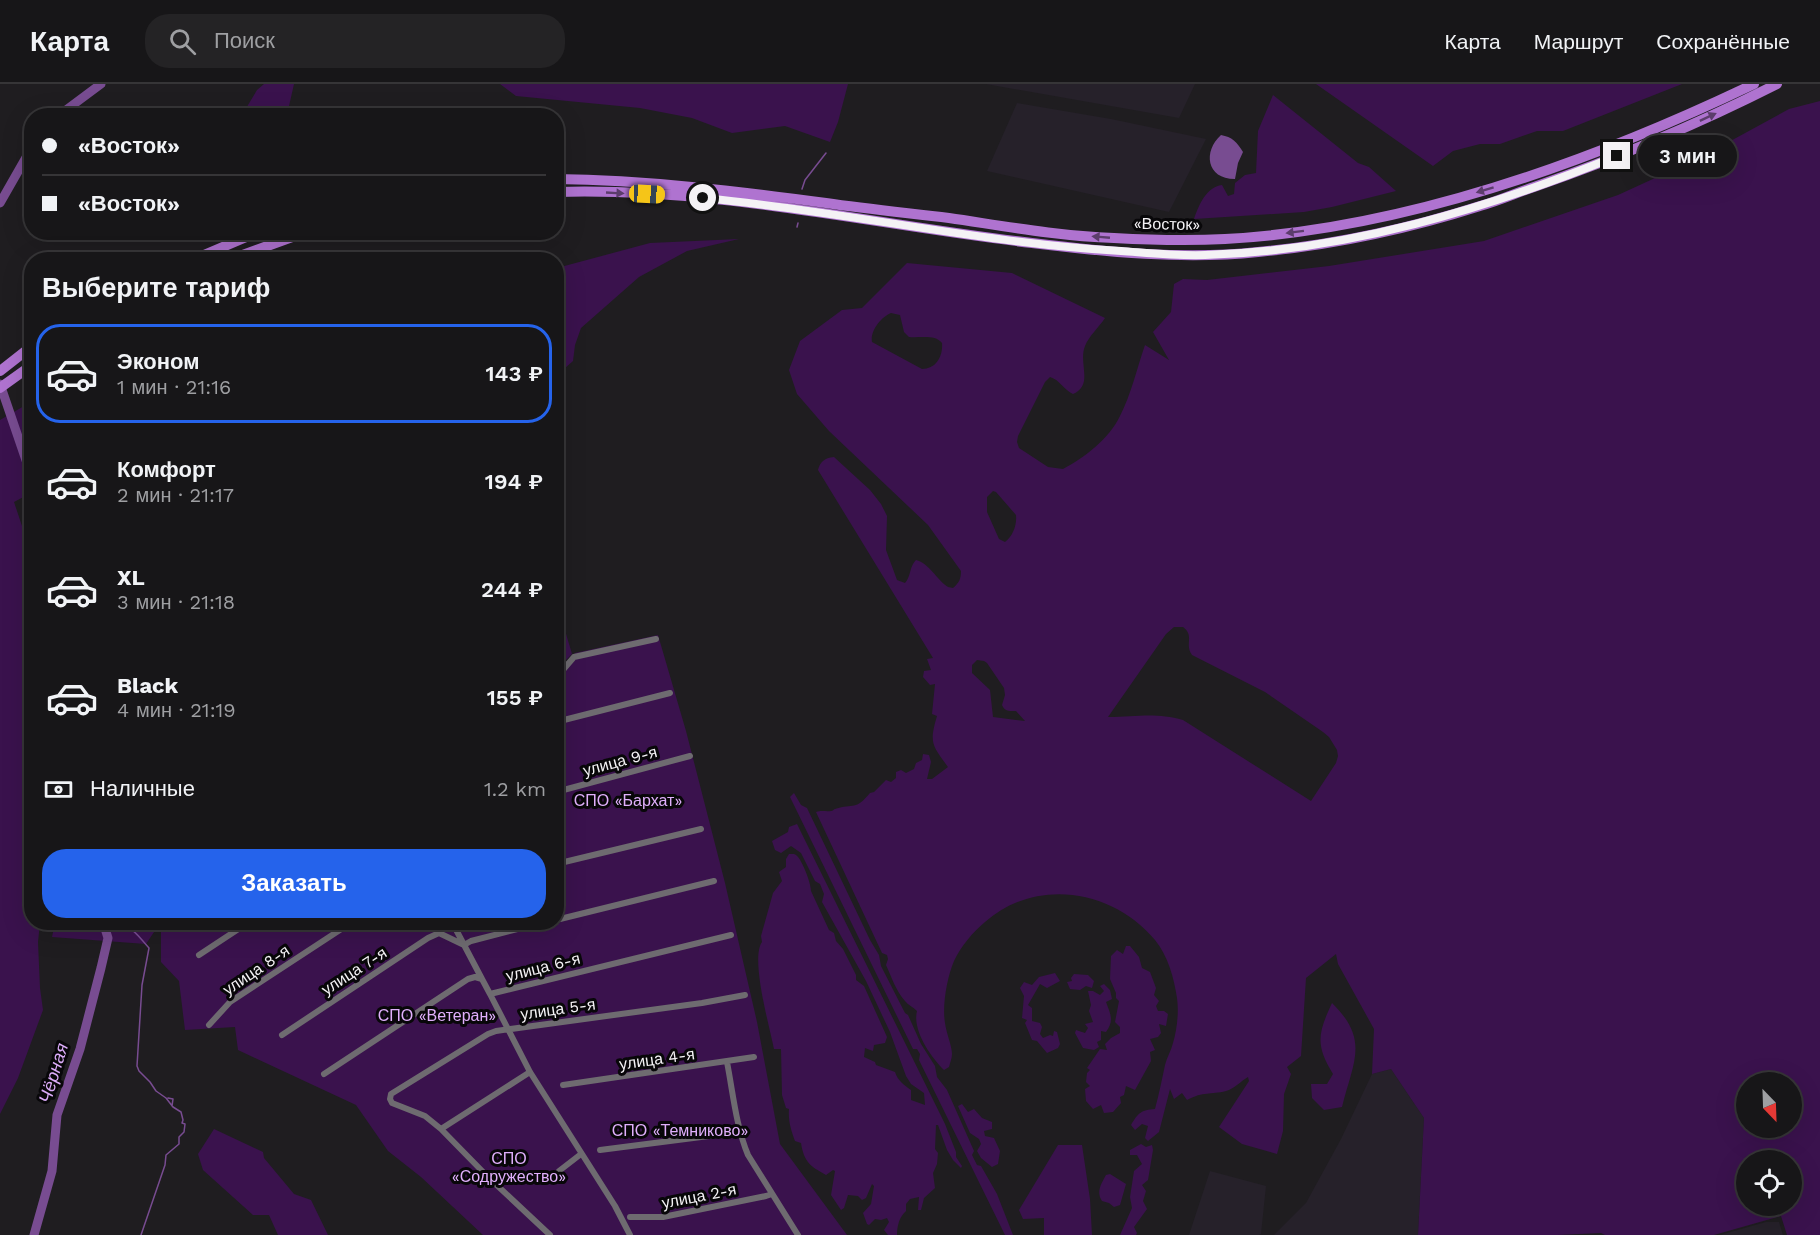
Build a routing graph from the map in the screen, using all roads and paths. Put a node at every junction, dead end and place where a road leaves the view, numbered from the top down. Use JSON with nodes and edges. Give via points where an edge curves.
{"nodes":[{"id":1,"x":1754,"y":84,"type":"edge"},
{"id":2,"x":1777,"y":84,"type":"edge"},
{"id":3,"x":564,"y":179,"type":"edge"},
{"id":4,"x":564,"y":192,"type":"edge"},
{"id":5,"x":239,"y":240,"type":"edge"},
{"id":6,"x":284,"y":240,"type":"edge"},
{"id":7,"x":211,"y":252,"type":"edge"},
{"id":8,"x":251,"y":252,"type":"edge"},
{"id":9,"x":24,"y":352,"type":"edge"},
{"id":10,"x":0,"y":371,"type":"edge"},
{"id":11,"x":24,"y":371,"type":"edge"},
{"id":12,"x":0,"y":388,"type":"edge"},
{"id":13,"x":656,"y":639,"type":"dead end"},
{"id":14,"x":564,"y":669,"type":"edge"},
{"id":15,"x":670,"y":693,"type":"dead end"},
{"id":16,"x":564,"y":720,"type":"edge"},
{"id":17,"x":690,"y":756,"type":"dead end"},
{"id":18,"x":564,"y":790,"type":"edge"},
{"id":19,"x":701,"y":830,"type":"dead end"},
{"id":20,"x":564,"y":862,"type":"edge"},
{"id":21,"x":714,"y":881,"type":"dead end"},
{"id":22,"x":564,"y":918,"type":"edge"},
{"id":23,"x":237,"y":930,"type":"edge"},
{"id":24,"x":340,"y":930,"type":"edge"},
{"id":25,"x":436,"y":930,"type":"edge"},
{"id":26,"x":456,"y":930,"type":"edge"},
{"id":27,"x":514,"y":930,"type":"edge"},
{"id":28,"x":439,"y":933,"type":"junction"},
{"id":29,"x":731,"y":935,"type":"dead end"},
{"id":30,"x":464,"y":945,"type":"junction"},
{"id":31,"x":199,"y":955,"type":"dead end"},
{"id":32,"x":482,"y":979,"type":"junction"},
{"id":33,"x":490,"y":994,"type":"junction"},
{"id":34,"x":746,"y":995,"type":"dead end"},
{"id":35,"x":209,"y":1025,"type":"dead end"},
{"id":36,"x":508,"y":1029,"type":"junction"},
{"id":37,"x":282,"y":1035,"type":"dead end"},
{"id":38,"x":754,"y":1058,"type":"dead end"},
{"id":39,"x":727,"y":1062,"type":"junction"},
{"id":40,"x":530,"y":1072,"type":"junction"},
{"id":41,"x":324,"y":1074,"type":"dead end"},
{"id":42,"x":563,"y":1085,"type":"dead end"},
{"id":43,"x":441,"y":1129,"type":"junction"},
{"id":44,"x":740,"y":1132,"type":"junction"},
{"id":45,"x":600,"y":1150,"type":"dead end"},
{"id":46,"x":581,"y":1154,"type":"junction"},
{"id":47,"x":558,"y":1171,"type":"dead end"},
{"id":48,"x":772,"y":1194,"type":"junction"},
{"id":49,"x":630,"y":1217,"type":"dead end"},
{"id":50,"x":550,"y":1235,"type":"edge"},
{"id":51,"x":630,"y":1235,"type":"edge"},
{"id":52,"x":798,"y":1235,"type":"edge"}],
"edges":[{"from":1,"to":3,"type":"highway","name":"«Восток»","one_way":true,"via":[[1577,161],[1475,193],[1390,216],[1226,239],[1112,238],[1041,232],[691,186]]},
{"from":4,"to":2,"type":"highway","name":"«Восток»","one_way":true,"via":[[725,200],[1096,250],[1202,255],[1256,253],[1376,234],[1483,206],[1645,145]]},
{"from":5,"to":7,"type":"highway"},
{"from":6,"to":8,"type":"highway"},
{"from":9,"to":10,"type":"highway"},
{"from":11,"to":12,"type":"highway"},
{"from":13,"to":14,"type":"street","via":[[574,657]]},
{"from":15,"to":16,"type":"street"},
{"from":17,"to":18,"type":"street","name":"улица 9-я"},
{"from":19,"to":20,"type":"street"},
{"from":21,"to":22,"type":"street"},
{"from":23,"to":31,"type":"street"},
{"from":24,"to":35,"type":"street","name":"улица 8-я","via":[[230,1002]]},
{"from":25,"to":28,"type":"street"},
{"from":26,"to":30,"type":"street"},
{"from":27,"to":30,"type":"street"},
{"from":28,"to":30,"type":"street"},
{"from":28,"to":37,"type":"street","name":"улица 7-я"},
{"from":29,"to":33,"type":"street","name":"улица 6-я"},
{"from":30,"to":32,"type":"street"},
{"from":32,"to":33,"type":"street","name":"улица 6-я"},
{"from":32,"to":41,"type":"street","name":"улица 6-я","via":[[475,977],[460,983]]},
{"from":33,"to":36,"type":"street"},
{"from":34,"to":36,"type":"street","name":"улица 5-я"},
{"from":36,"to":40,"type":"street"},
{"from":36,"to":43,"type":"street","name":"улица 5-я","via":[[488,1034],[391,1094],[392,1103],[425,1116]]},
{"from":38,"to":39,"type":"street","name":"улица 4-я"},
{"from":39,"to":42,"type":"street","name":"улица 4-я"},
{"from":39,"to":44,"type":"street"},
{"from":40,"to":43,"type":"street"},
{"from":40,"to":46,"type":"street"},
{"from":43,"to":50,"type":"street"},
{"from":44,"to":45,"type":"street"},
{"from":44,"to":48,"type":"street","via":[[748,1155]]},
{"from":46,"to":47,"type":"street"},
{"from":46,"to":51,"type":"street"},
{"from":48,"to":49,"type":"street","name":"улица 2-я","via":[[663,1217]]},
{"from":48,"to":52,"type":"street"}]}
